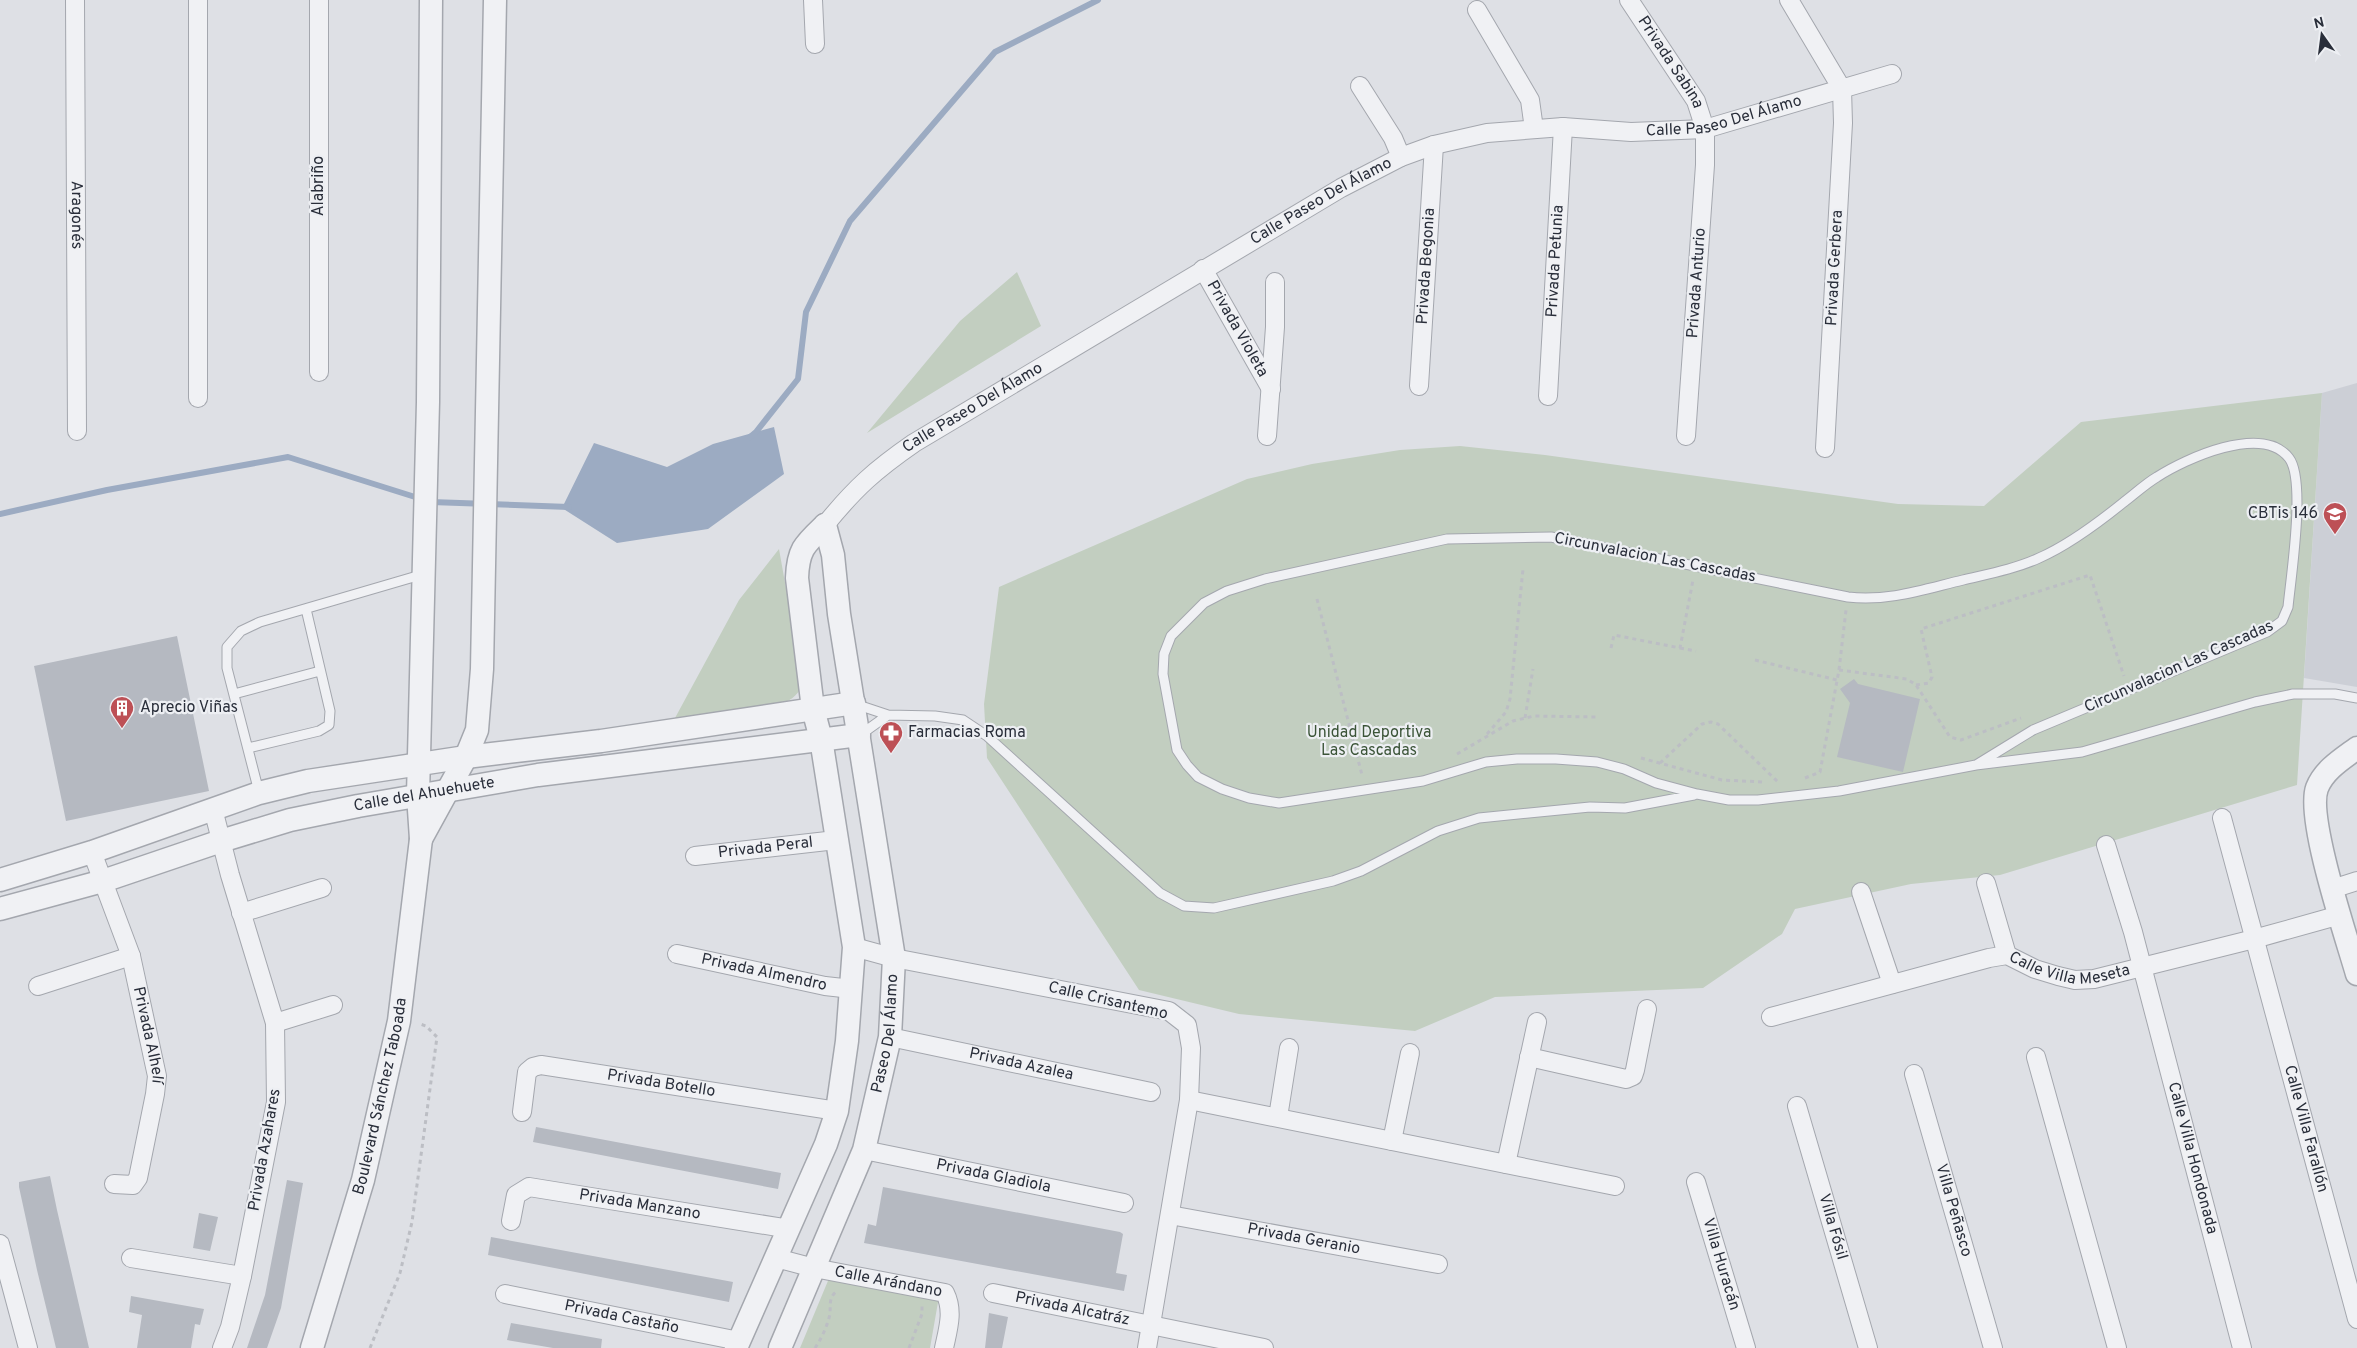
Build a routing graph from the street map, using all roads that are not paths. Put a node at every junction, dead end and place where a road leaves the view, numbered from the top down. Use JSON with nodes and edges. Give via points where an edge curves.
{"nodes":[{"id":1,"x":74,"y":0,"type":"edge"},
{"id":2,"x":198,"y":0,"type":"edge"},
{"id":3,"x":320,"y":0,"type":"edge"},
{"id":4,"x":431,"y":0,"type":"edge"},
{"id":5,"x":494,"y":0,"type":"edge"},
{"id":6,"x":814,"y":0,"type":"edge"},
{"id":7,"x":1629,"y":0,"type":"edge"},
{"id":8,"x":1789,"y":0,"type":"edge"},
{"id":9,"x":1477,"y":10,"type":"dead end"},
{"id":10,"x":815,"y":44,"type":"dead end"},
{"id":11,"x":1892,"y":74,"type":"dead end"},
{"id":12,"x":1360,"y":86,"type":"dead end"},
{"id":13,"x":1842,"y":88,"type":"junction"},
{"id":14,"x":1563,"y":127,"type":"junction"},
{"id":15,"x":1534,"y":129,"type":"junction"},
{"id":16,"x":1705,"y":129,"type":"junction"},
{"id":17,"x":1434,"y":145,"type":"junction"},
{"id":18,"x":1401,"y":157,"type":"junction"},
{"id":19,"x":1203,"y":269,"type":"junction"},
{"id":20,"x":1275,"y":282,"type":"dead end"},
{"id":21,"x":318,"y":372,"type":"dead end"},
{"id":22,"x":1418,"y":386,"type":"dead end"},
{"id":23,"x":1270,"y":389,"type":"junction"},
{"id":24,"x":1548,"y":396,"type":"dead end"},
{"id":25,"x":198,"y":398,"type":"dead end"},
{"id":26,"x":77,"y":431,"type":"dead end"},
{"id":27,"x":1267,"y":436,"type":"dead end"},
{"id":28,"x":1686,"y":436,"type":"dead end"},
{"id":29,"x":1825,"y":448,"type":"dead end"},
{"id":30,"x":825,"y":525,"type":"junction"},
{"id":31,"x":424,"y":573,"type":"junction"},
{"id":32,"x":306,"y":609,"type":"junction"},
{"id":33,"x":320,"y":671,"type":"junction"},
{"id":34,"x":234,"y":694,"type":"junction"},
{"id":35,"x":2357,"y":698,"type":"edge"},
{"id":36,"x":854,"y":703,"type":"junction"},
{"id":37,"x":813,"y":709,"type":"junction"},
{"id":38,"x":888,"y":715,"type":"junction"},
{"id":39,"x":859,"y":735,"type":"junction"},
{"id":40,"x":821,"y":739,"type":"junction"},
{"id":41,"x":248,"y":748,"type":"junction"},
{"id":42,"x":2357,"y":748,"type":"edge"},
{"id":43,"x":466,"y":757,"type":"junction"},
{"id":44,"x":1976,"y":764,"type":"junction"},
{"id":45,"x":420,"y":765,"type":"junction"},
{"id":46,"x":447,"y":790,"type":"junction"},
{"id":47,"x":259,"y":793,"type":"junction"},
{"id":48,"x":1697,"y":794,"type":"junction"},
{"id":49,"x":418,"y":795,"type":"junction"},
{"id":50,"x":213,"y":809,"type":"junction"},
{"id":51,"x":2222,"y":818,"type":"dead end"},
{"id":52,"x":421,"y":839,"type":"junction"},
{"id":53,"x":836,"y":840,"type":"junction"},
{"id":54,"x":221,"y":841,"type":"junction"},
{"id":55,"x":2106,"y":845,"type":"dead end"},
{"id":56,"x":92,"y":852,"type":"junction"},
{"id":57,"x":695,"y":856,"type":"dead end"},
{"id":58,"x":0,"y":880,"type":"edge"},
{"id":59,"x":103,"y":881,"type":"junction"},
{"id":60,"x":2357,"y":881,"type":"edge"},
{"id":61,"x":1986,"y":883,"type":"dead end"},
{"id":62,"x":322,"y":888,"type":"dead end"},
{"id":63,"x":2332,"y":888,"type":"junction"},
{"id":64,"x":1862,"y":892,"type":"dead end"},
{"id":65,"x":0,"y":909,"type":"edge"},
{"id":66,"x":241,"y":913,"type":"junction"},
{"id":67,"x":2340,"y":915,"type":"junction"},
{"id":68,"x":2254,"y":939,"type":"junction"},
{"id":69,"x":854,"y":947,"type":"junction"},
{"id":70,"x":677,"y":954,"type":"dead end"},
{"id":71,"x":2007,"y":955,"type":"junction"},
{"id":72,"x":131,"y":956,"type":"junction"},
{"id":73,"x":894,"y":958,"type":"junction"},
{"id":74,"x":2141,"y":968,"type":"junction"},
{"id":75,"x":2357,"y":974,"type":"edge"},
{"id":76,"x":1892,"y":984,"type":"junction"},
{"id":77,"x":38,"y":986,"type":"dead end"},
{"id":78,"x":852,"y":989,"type":"junction"},
{"id":79,"x":333,"y":1005,"type":"dead end"},
{"id":80,"x":1647,"y":1009,"type":"dead end"},
{"id":81,"x":1771,"y":1017,"type":"dead end"},
{"id":82,"x":1537,"y":1022,"type":"dead end"},
{"id":83,"x":275,"y":1023,"type":"junction"},
{"id":84,"x":890,"y":1037,"type":"junction"},
{"id":85,"x":1290,"y":1048,"type":"dead end"},
{"id":86,"x":1410,"y":1053,"type":"dead end"},
{"id":87,"x":1530,"y":1057,"type":"junction"},
{"id":88,"x":2036,"y":1058,"type":"dead end"},
{"id":89,"x":1914,"y":1074,"type":"dead end"},
{"id":90,"x":1151,"y":1092,"type":"dead end"},
{"id":91,"x":1189,"y":1100,"type":"junction"},
{"id":92,"x":1797,"y":1106,"type":"dead end"},
{"id":93,"x":837,"y":1111,"type":"junction"},
{"id":94,"x":522,"y":1112,"type":"dead end"},
{"id":95,"x":1278,"y":1118,"type":"junction"},
{"id":96,"x":1392,"y":1141,"type":"junction"},
{"id":97,"x":864,"y":1150,"type":"junction"},
{"id":98,"x":1506,"y":1164,"type":"junction"},
{"id":99,"x":1696,"y":1182,"type":"dead end"},
{"id":100,"x":114,"y":1184,"type":"dead end"},
{"id":101,"x":1615,"y":1186,"type":"dead end"},
{"id":102,"x":1124,"y":1203,"type":"dead end"},
{"id":103,"x":1170,"y":1215,"type":"junction"},
{"id":104,"x":511,"y":1221,"type":"dead end"},
{"id":105,"x":790,"y":1229,"type":"junction"},
{"id":106,"x":0,"y":1244,"type":"edge"},
{"id":107,"x":131,"y":1258,"type":"dead end"},
{"id":108,"x":776,"y":1258,"type":"junction"},
{"id":109,"x":1438,"y":1264,"type":"dead end"},
{"id":110,"x":812,"y":1275,"type":"junction"},
{"id":111,"x":242,"y":1276,"type":"junction"},
{"id":112,"x":993,"y":1293,"type":"dead end"},
{"id":113,"x":504,"y":1294,"type":"dead end"},
{"id":114,"x":2357,"y":1319,"type":"edge"},
{"id":115,"x":1151,"y":1326,"type":"junction"},
{"id":116,"x":738,"y":1344,"type":"edge"},
{"id":117,"x":28,"y":1348,"type":"edge"},
{"id":118,"x":222,"y":1348,"type":"edge"},
{"id":119,"x":312,"y":1348,"type":"edge"},
{"id":120,"x":780,"y":1348,"type":"edge"},
{"id":121,"x":944,"y":1348,"type":"edge"},
{"id":122,"x":1147,"y":1348,"type":"edge"},
{"id":123,"x":1264,"y":1348,"type":"edge"},
{"id":124,"x":1746,"y":1348,"type":"edge"},
{"id":125,"x":1868,"y":1348,"type":"edge"},
{"id":126,"x":1993,"y":1348,"type":"edge"},
{"id":127,"x":2117,"y":1348,"type":"edge"},
{"id":128,"x":2242,"y":1348,"type":"edge"}],
"edges":[{"from":1,"to":26,"type":"street","name":"Aragonés"},
{"from":2,"to":25,"type":"street"},
{"from":3,"to":21,"type":"street","name":"Alabriño"},
{"from":4,"to":31,"type":"street"},
{"from":5,"to":43,"type":"street","via":[[482,668],[477,730]]},
{"from":6,"to":10,"type":"street"},
{"from":7,"to":16,"type":"street","name":"Privada Sabina","via":[[1696,101]]},
{"from":8,"to":13,"type":"street"},
{"from":9,"to":15,"type":"street","via":[[1530,100]]},
{"from":11,"to":13,"type":"street","name":"Calle Paseo Del Álamo"},
{"from":12,"to":18,"type":"street","via":[[1393,138]]},
{"from":13,"to":16,"type":"street","name":"Calle Paseo Del Álamo"},
{"from":13,"to":29,"type":"street","name":"Privada Gerbera","via":[[1843,123]]},
{"from":14,"to":15,"type":"street","name":"Calle Paseo Del Álamo"},
{"from":14,"to":16,"type":"street","name":"Calle Paseo Del Álamo","via":[[1631,132]]},
{"from":14,"to":24,"type":"street","name":"Privada Petunia"},
{"from":15,"to":17,"type":"street","name":"Calle Paseo Del Álamo","via":[[1487,133]]},
{"from":16,"to":28,"type":"street","name":"Privada Anturio"},
{"from":17,"to":18,"type":"street","name":"Calle Paseo Del Álamo"},
{"from":17,"to":22,"type":"street","name":"Privada Begonia"},
{"from":18,"to":19,"type":"street","name":"Calle Paseo Del Álamo","via":[[1341,188]]},
{"from":19,"to":23,"type":"street","name":"Privada Violeta"},
{"from":19,"to":30,"type":"street","name":"Calle Paseo Del Álamo","via":[[907,448],[850,493]]},
{"from":20,"to":23,"type":"street","name":"Privada Violeta"},
{"from":23,"to":27,"type":"street","name":"Privada Violeta"},
{"from":30,"to":36,"type":"street","via":[[833,555]]},
{"from":30,"to":37,"type":"street","name":"Calle Paseo Del Álamo","via":[[803,546],[797,558],[799,611]]},
{"from":31,"to":32,"type":"lane"},
{"from":31,"to":45,"type":"street"},
{"from":32,"to":33,"type":"lane"},
{"from":32,"to":34,"type":"lane","via":[[241,631],[227,647],[227,668]]},
{"from":33,"to":34,"type":"lane"},
{"from":33,"to":41,"type":"lane","via":[[330,711],[329,725],[319,731]]},
{"from":34,"to":41,"type":"lane"},
{"from":35,"to":44,"type":"lane","via":[[2334,694],[2293,694],[2082,752]]},
{"from":36,"to":37,"type":"street","name":"Calle del Ahuehuete"},
{"from":36,"to":38,"type":"lane"},
{"from":36,"to":39,"type":"street","name":"Paseo Del Álamo"},
{"from":37,"to":40,"type":"street"},
{"from":37,"to":43,"type":"street","name":"Calle del Ahuehuete","via":[[601,741]]},
{"from":38,"to":39,"type":"lane"},
{"from":38,"to":48,"type":"lane","via":[[963,720],[987,736],[1160,893],[1184,906],[1214,908],[1333,881],[1361,871],[1438,831],[1479,818],[1590,807],[1626,808]]},
{"from":39,"to":40,"type":"street","name":"Calle del Ahuehuete"},
{"from":39,"to":73,"type":"street","name":"Paseo Del Álamo"},
{"from":40,"to":46,"type":"street","name":"Calle del Ahuehuete","via":[[538,775]]},
{"from":40,"to":53,"type":"street"},
{"from":41,"to":47,"type":"lane"},
{"from":42,"to":63,"type":"street","via":[[2332,766],[2317,788],[2314,810]]},
{"from":43,"to":45,"type":"street","name":"Calle del Ahuehuete"},
{"from":43,"to":46,"type":"street"},
{"from":44,"to":48,"type":"lane","name":"Circunvalacion Las Cascadas","via":[[1839,791],[1758,800],[1728,800]]},
{"from":44,"to":48,"type":"lane","name":"Circunvalacion Las Cascadas","via":[[2033,730],[2267,632],[2282,621],[2288,607],[2297,496],[2297,476],[2289,458],[2273,445],[2254,443],[2194,458],[2156,477],[2072,540],[2040,558],[2014,568],[1908,594],[1870,600],[1848,598],[1551,537],[1447,539],[1264,579],[1227,591],[1204,603],[1171,636],[1164,654],[1163,674],[1178,750],[1198,777],[1249,798],[1279,802],[1423,782],[1486,762],[1518,758],[1597,762]]},
{"from":45,"to":47,"type":"street","name":"Calle del Ahuehuete","via":[[308,781]]},
{"from":45,"to":49,"type":"street"},
{"from":46,"to":49,"type":"street","name":"Calle del Ahuehuete"},
{"from":46,"to":52,"type":"street"},
{"from":47,"to":50,"type":"street","name":"Calle del Ahuehuete"},
{"from":49,"to":52,"type":"street"},
{"from":49,"to":54,"type":"street","name":"Calle del Ahuehuete","via":[[290,820]]},
{"from":50,"to":54,"type":"street","name":"Privada Azahares"},
{"from":50,"to":56,"type":"street","name":"Calle del Ahuehuete"},
{"from":51,"to":68,"type":"street","name":"Calle Villa Farallón"},
{"from":52,"to":119,"type":"street","name":"Boulevard Sánchez Taboada","via":[[399,1021],[363,1180]]},
{"from":53,"to":57,"type":"street","name":"Privada Peral"},
{"from":53,"to":69,"type":"street"},
{"from":54,"to":59,"type":"street","name":"Calle del Ahuehuete"},
{"from":54,"to":66,"type":"street","name":"Privada Azahares"},
{"from":55,"to":74,"type":"street","name":"Calle Villa Hondonada"},
{"from":56,"to":58,"type":"street","name":"Calle del Ahuehuete"},
{"from":56,"to":59,"type":"street","name":"Privada Alhelí"},
{"from":59,"to":65,"type":"street","name":"Calle del Ahuehuete"},
{"from":59,"to":72,"type":"street","name":"Privada Alhelí"},
{"from":60,"to":63,"type":"street"},
{"from":61,"to":71,"type":"street"},
{"from":62,"to":66,"type":"street"},
{"from":63,"to":67,"type":"street"},
{"from":64,"to":76,"type":"street"},
{"from":66,"to":83,"type":"street","name":"Privada Azahares"},
{"from":67,"to":68,"type":"street","name":"Calle Villa Meseta"},
{"from":67,"to":75,"type":"street"},
{"from":68,"to":74,"type":"street","name":"Calle Villa Meseta"},
{"from":68,"to":114,"type":"street","name":"Calle Villa Farallón"},
{"from":69,"to":73,"type":"street","name":"Calle Crisantemo"},
{"from":69,"to":78,"type":"street"},
{"from":70,"to":78,"type":"street","name":"Privada Almendro"},
{"from":71,"to":74,"type":"street","name":"Calle Villa Meseta","via":[[2035,969],[2076,980]]},
{"from":71,"to":76,"type":"street","name":"Calle Villa Meseta"},
{"from":72,"to":77,"type":"street"},
{"from":72,"to":100,"type":"street","name":"Privada Alhelí","via":[[154,1056],[156,1085],[138,1178],[133,1185]]},
{"from":73,"to":84,"type":"street","name":"Paseo Del Álamo"},
{"from":73,"to":91,"type":"street","name":"Calle Crisantemo","via":[[1169,1011],[1187,1025],[1191,1048]]},
{"from":74,"to":128,"type":"street","name":"Calle Villa Hondonada"},
{"from":76,"to":81,"type":"street","name":"Calle Villa Meseta"},
{"from":78,"to":93,"type":"street"},
{"from":79,"to":83,"type":"street"},
{"from":80,"to":87,"type":"street","via":[[1633,1076],[1626,1079]]},
{"from":82,"to":87,"type":"street"},
{"from":83,"to":111,"type":"street","name":"Privada Azahares","via":[[276,1102]]},
{"from":84,"to":90,"type":"street","name":"Privada Azalea"},
{"from":84,"to":97,"type":"street","name":"Paseo Del Álamo"},
{"from":85,"to":95,"type":"street"},
{"from":86,"to":96,"type":"street"},
{"from":87,"to":98,"type":"street"},
{"from":88,"to":127,"type":"street"},
{"from":89,"to":126,"type":"street","name":"Villa Peñasco"},
{"from":91,"to":95,"type":"street"},
{"from":91,"to":103,"type":"street","name":"Calle Crisantemo"},
{"from":92,"to":125,"type":"street","name":"Villa Fósil"},
{"from":93,"to":94,"type":"street","name":"Privada Botello","via":[[541,1064],[527,1072]]},
{"from":93,"to":105,"type":"street"},
{"from":95,"to":96,"type":"street"},
{"from":96,"to":98,"type":"street"},
{"from":97,"to":102,"type":"street","name":"Privada Gladiola"},
{"from":97,"to":110,"type":"street","name":"Paseo Del Álamo"},
{"from":98,"to":101,"type":"street"},
{"from":99,"to":124,"type":"street","name":"Villa Huracán"},
{"from":103,"to":109,"type":"street","name":"Privada Geranio"},
{"from":103,"to":115,"type":"street","name":"Calle Crisantemo"},
{"from":104,"to":105,"type":"street","name":"Privada Manzano","via":[[516,1195],[529,1188]]},
{"from":105,"to":108,"type":"street"},
{"from":106,"to":117,"type":"street"},
{"from":107,"to":111,"type":"street"},
{"from":108,"to":110,"type":"street","name":"Calle Arándano"},
{"from":108,"to":116,"type":"street"},
{"from":110,"to":120,"type":"street","name":"Paseo Del Álamo"},
{"from":110,"to":121,"type":"street","name":"Calle Arándano","via":[[946,1293],[951,1313]]},
{"from":111,"to":118,"type":"street","name":"Privada Azahares"},
{"from":112,"to":115,"type":"street","name":"Privada Alcatráz"},
{"from":113,"to":116,"type":"street","name":"Privada Castaño"},
{"from":115,"to":122,"type":"street","name":"Calle Crisantemo"},
{"from":115,"to":123,"type":"street","name":"Privada Alcatráz"}]}
